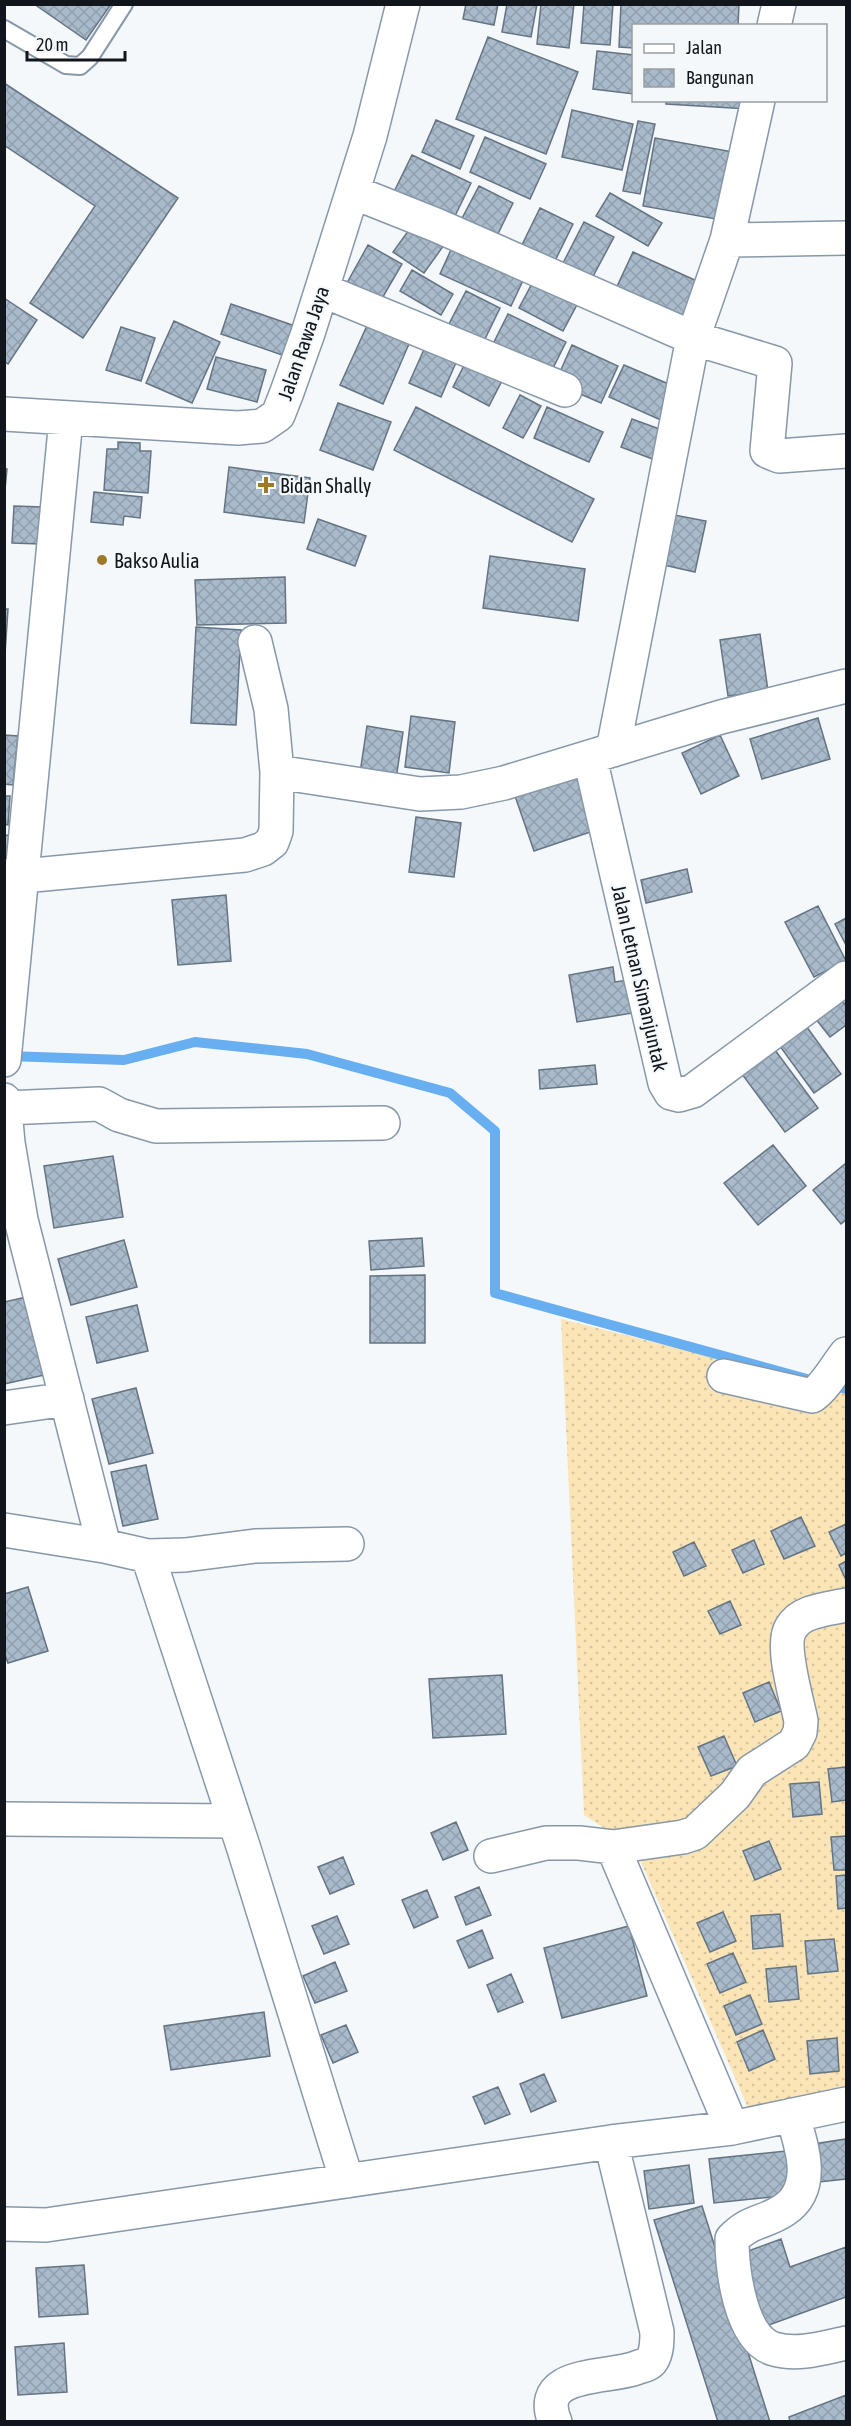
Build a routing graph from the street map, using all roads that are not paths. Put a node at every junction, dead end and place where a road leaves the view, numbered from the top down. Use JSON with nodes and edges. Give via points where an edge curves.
{"nodes":[{"id":1,"x":124,"y":4,"type":"edge"},
{"id":2,"x":403,"y":4,"type":"edge"},
{"id":3,"x":779,"y":4,"type":"edge"},
{"id":4,"x":774,"y":24,"type":"edge"},
{"id":5,"x":4,"y":29,"type":"edge"},
{"id":6,"x":758,"y":102,"type":"edge"},
{"id":7,"x":352,"y":192,"type":"junction"},
{"id":8,"x":846,"y":238,"type":"edge"},
{"id":9,"x":727,"y":240,"type":"junction"},
{"id":10,"x":322,"y":290,"type":"junction"},
{"id":11,"x":693,"y":338,"type":"junction"},
{"id":12,"x":565,"y":390,"type":"dead end"},
{"id":13,"x":4,"y":414,"type":"edge"},
{"id":14,"x":66,"y":419,"type":"junction"},
{"id":15,"x":846,"y":451,"type":"edge"},
{"id":16,"x":255,"y":642,"type":"dead end"},
{"id":17,"x":846,"y":686,"type":"edge"},
{"id":18,"x":601,"y":754,"type":"junction"},
{"id":19,"x":277,"y":772,"type":"junction"},
{"id":20,"x":14,"y":876,"type":"edge"},
{"id":21,"x":846,"y":978,"type":"edge"},
{"id":22,"x":4,"y":1060,"type":"edge"},
{"id":23,"x":4,"y":1100,"type":"edge"},
{"id":24,"x":5,"y":1108,"type":"edge"},
{"id":25,"x":382,"y":1123,"type":"dead end"},
{"id":26,"x":13,"y":1221,"type":"edge"},
{"id":27,"x":833,"y":1372,"type":"edge"},
{"id":28,"x":724,"y":1376,"type":"dead end"},
{"id":29,"x":68,"y":1399,"type":"junction"},
{"id":30,"x":4,"y":1408,"type":"edge"},
{"id":31,"x":4,"y":1530,"type":"edge"},
{"id":32,"x":347,"y":1544,"type":"dead end"},
{"id":33,"x":104,"y":1546,"type":"junction"},
{"id":34,"x":148,"y":1556,"type":"junction"},
{"id":35,"x":846,"y":1605,"type":"edge"},
{"id":36,"x":4,"y":1819,"type":"edge"},
{"id":37,"x":234,"y":1821,"type":"junction"},
{"id":38,"x":613,"y":1847,"type":"junction"},
{"id":39,"x":491,"y":1856,"type":"dead end"},
{"id":40,"x":846,"y":2104,"type":"edge"},
{"id":41,"x":792,"y":2115,"type":"junction"},
{"id":42,"x":732,"y":2128,"type":"junction"},
{"id":43,"x":612,"y":2142,"type":"junction"},
{"id":44,"x":347,"y":2181,"type":"junction"},
{"id":45,"x":4,"y":2224,"type":"edge"},
{"id":46,"x":846,"y":2343,"type":"edge"},
{"id":47,"x":555,"y":2421,"type":"edge"}],
"edges":[{"from":1,"to":5,"type":"lane","via":[[80,66],[66,66]]},
{"from":2,"to":7,"type":"street","name":"Jalan Rawa Jaya"},
{"from":3,"to":4,"type":"street"},
{"from":6,"to":9,"type":"street"},
{"from":7,"to":10,"type":"street","name":"Jalan Rawa Jaya"},
{"from":7,"to":11,"type":"street"},
{"from":8,"to":9,"type":"street"},
{"from":9,"to":11,"type":"street"},
{"from":10,"to":12,"type":"street"},
{"from":10,"to":14,"type":"street","name":"Jalan Rawa Jaya","via":[[278,415],[262,426],[238,429]]},
{"from":11,"to":15,"type":"street","via":[[775,363],[766,448],[770,454]]},
{"from":11,"to":18,"type":"street"},
{"from":13,"to":14,"type":"street","name":"Jalan Rawa Jaya"},
{"from":14,"to":20,"type":"street","via":[[32,758]]},
{"from":16,"to":19,"type":"street","via":[[271,709]]},
{"from":17,"to":18,"type":"street","via":[[721,717]]},
{"from":18,"to":19,"type":"street","via":[[461,792],[420,794]]},
{"from":18,"to":21,"type":"street","name":"Jalan Letnan Simanjuntak","via":[[645,1003],[671,1093],[693,1091]]},
{"from":19,"to":20,"type":"street","via":[[276,831],[272,842],[262,849],[245,855]]},
{"from":20,"to":22,"type":"street"},
{"from":23,"to":24,"type":"street"},
{"from":24,"to":25,"type":"street","via":[[99,1104],[119,1115],[156,1126]]},
{"from":24,"to":26,"type":"street"},
{"from":26,"to":29,"type":"street"},
{"from":27,"to":28,"type":"street","via":[[812,1396]]},
{"from":29,"to":30,"type":"street"},
{"from":29,"to":33,"type":"street"},
{"from":31,"to":33,"type":"street"},
{"from":32,"to":34,"type":"street","via":[[255,1546]]},
{"from":33,"to":34,"type":"street"},
{"from":34,"to":37,"type":"street"},
{"from":35,"to":38,"type":"street","via":[[814,1612],[790,1628],[787,1644],[801,1721],[794,1744],[752,1771],[735,1795],[694,1833]]},
{"from":36,"to":37,"type":"street"},
{"from":37,"to":44,"type":"street"},
{"from":38,"to":39,"type":"street","via":[[546,1843]]},
{"from":38,"to":42,"type":"street"},
{"from":40,"to":41,"type":"street"},
{"from":41,"to":42,"type":"street"},
{"from":41,"to":46,"type":"street","via":[[805,2174],[799,2196],[784,2210],[743,2227],[732,2239],[732,2264],[747,2321],[757,2339],[773,2349],[797,2352]]},
{"from":42,"to":43,"type":"street"},
{"from":43,"to":44,"type":"street"},
{"from":43,"to":47,"type":"street","via":[[657,2332],[656,2348],[648,2364],[570,2382],[555,2390],[550,2401]]},
{"from":44,"to":45,"type":"street","via":[[46,2225]]}]}
